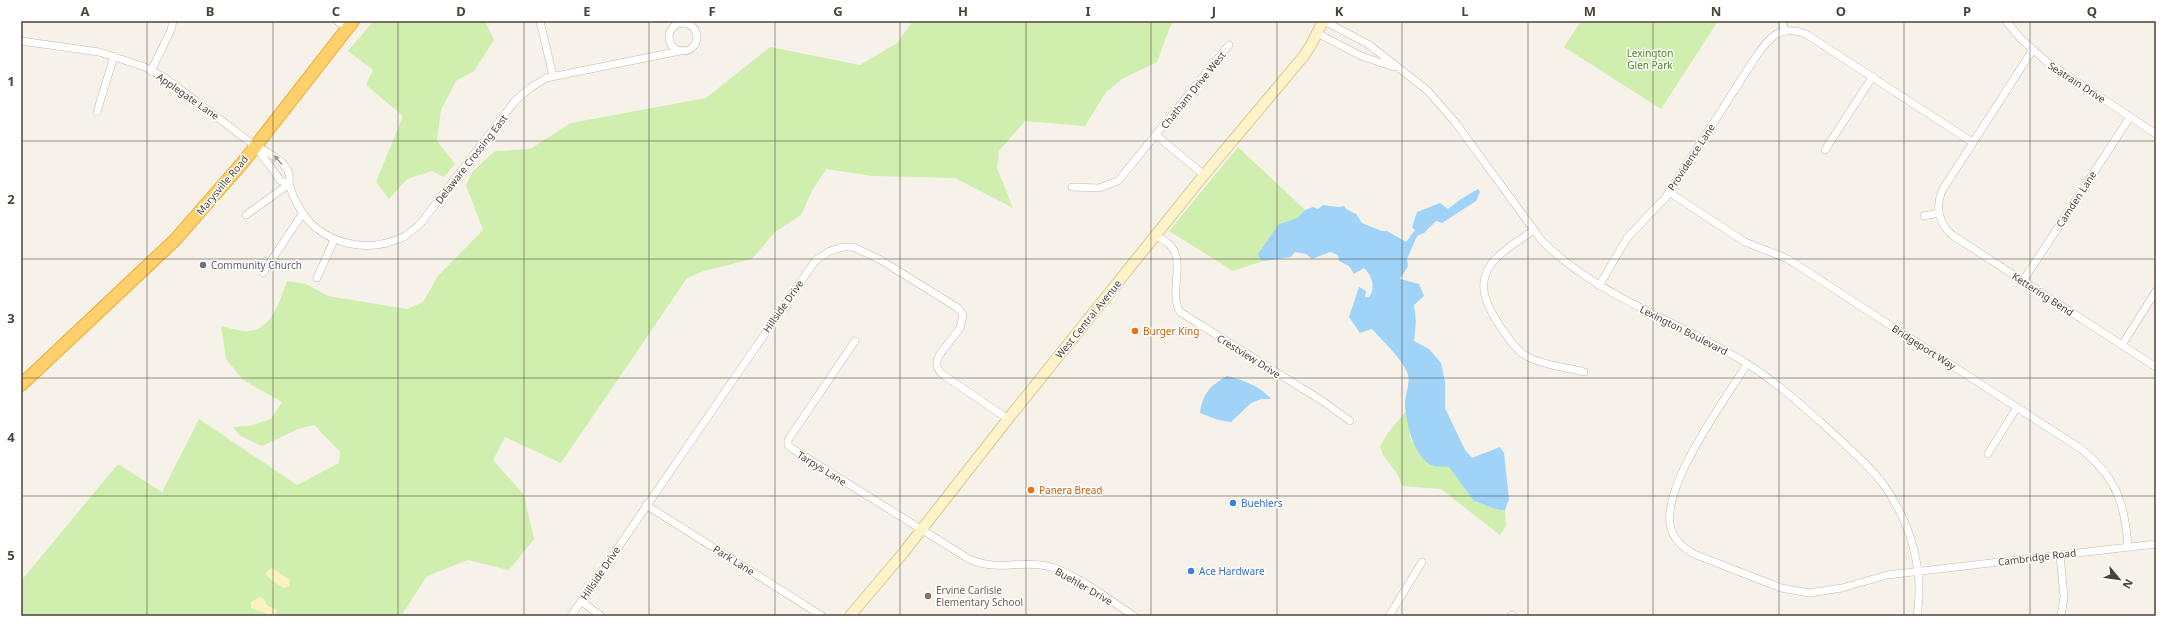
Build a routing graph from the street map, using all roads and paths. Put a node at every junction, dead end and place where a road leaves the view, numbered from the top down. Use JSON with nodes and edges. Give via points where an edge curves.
{"nodes":[{"id":1,"x":173,"y":21,"type":"edge"},
{"id":2,"x":337,"y":21,"type":"edge"},
{"id":3,"x":540,"y":21,"type":"edge"},
{"id":4,"x":1324,"y":21,"type":"edge"},
{"id":5,"x":1782,"y":21,"type":"edge"},
{"id":6,"x":2006,"y":21,"type":"edge"},
{"id":7,"x":350,"y":24,"type":"edge"},
{"id":8,"x":1784,"y":31,"type":"junction"},
{"id":9,"x":1317,"y":33,"type":"junction"},
{"id":10,"x":21,"y":41,"type":"edge"},
{"id":11,"x":1230,"y":45,"type":"dead end"},
{"id":12,"x":680,"y":51,"type":"dead end"},
{"id":13,"x":2032,"y":51,"type":"junction"},
{"id":14,"x":114,"y":56,"type":"junction"},
{"id":15,"x":1399,"y":69,"type":"junction"},
{"id":16,"x":151,"y":71,"type":"junction"},
{"id":17,"x":553,"y":76,"type":"junction"},
{"id":18,"x":1873,"y":76,"type":"junction"},
{"id":19,"x":98,"y":112,"type":"dead end"},
{"id":20,"x":2130,"y":116,"type":"junction"},
{"id":21,"x":2156,"y":134,"type":"edge"},
{"id":22,"x":1156,"y":135,"type":"junction"},
{"id":23,"x":1972,"y":142,"type":"junction"},
{"id":24,"x":255,"y":146,"type":"junction"},
{"id":25,"x":1826,"y":150,"type":"dead end"},
{"id":26,"x":1204,"y":175,"type":"junction"},
{"id":27,"x":289,"y":184,"type":"junction"},
{"id":28,"x":1072,"y":187,"type":"dead end"},
{"id":29,"x":1669,"y":192,"type":"junction"},
{"id":30,"x":303,"y":213,"type":"junction"},
{"id":31,"x":1939,"y":213,"type":"junction"},
{"id":32,"x":246,"y":215,"type":"dead end"},
{"id":33,"x":1924,"y":216,"type":"dead end"},
{"id":34,"x":1534,"y":230,"type":"junction"},
{"id":35,"x":1156,"y":235,"type":"junction"},
{"id":36,"x":334,"y":240,"type":"junction"},
{"id":37,"x":263,"y":273,"type":"dead end"},
{"id":38,"x":317,"y":278,"type":"dead end"},
{"id":39,"x":2023,"y":281,"type":"junction"},
{"id":40,"x":1599,"y":286,"type":"junction"},
{"id":41,"x":2156,"y":291,"type":"edge"},
{"id":42,"x":855,"y":342,"type":"dead end"},
{"id":43,"x":2122,"y":345,"type":"junction"},
{"id":44,"x":1747,"y":364,"type":"junction"},
{"id":45,"x":2156,"y":367,"type":"edge"},
{"id":46,"x":1584,"y":372,"type":"dead end"},
{"id":47,"x":21,"y":385,"type":"edge"},
{"id":48,"x":2017,"y":407,"type":"junction"},
{"id":49,"x":1008,"y":419,"type":"junction"},
{"id":50,"x":1350,"y":421,"type":"dead end"},
{"id":51,"x":1988,"y":454,"type":"dead end"},
{"id":52,"x":646,"y":505,"type":"junction"},
{"id":53,"x":921,"y":530,"type":"junction"},
{"id":54,"x":2156,"y":544,"type":"edge"},
{"id":55,"x":2128,"y":547,"type":"junction"},
{"id":56,"x":2060,"y":555,"type":"junction"},
{"id":57,"x":1422,"y":562,"type":"dead end"},
{"id":58,"x":1918,"y":571,"type":"junction"},
{"id":59,"x":581,"y":601,"type":"junction"},
{"id":60,"x":571,"y":616,"type":"edge"},
{"id":61,"x":601,"y":616,"type":"edge"},
{"id":62,"x":822,"y":616,"type":"edge"},
{"id":63,"x":850,"y":616,"type":"edge"},
{"id":64,"x":1134,"y":616,"type":"edge"},
{"id":65,"x":1389,"y":616,"type":"edge"},
{"id":66,"x":1917,"y":616,"type":"edge"},
{"id":67,"x":2061,"y":616,"type":"edge"}],
"edges":[{"from":1,"to":16,"type":"street"},
{"from":2,"to":7,"type":"street"},
{"from":3,"to":17,"type":"street"},
{"from":4,"to":9,"type":"main road","name":"West Central Avenue"},
{"from":4,"to":15,"type":"street","name":"Lexington Boulevard","via":[[1368,44]]},
{"from":5,"to":8,"type":"street"},
{"from":6,"to":13,"type":"street","name":"Seatrain Drive"},
{"from":7,"to":24,"type":"highway","name":"Marysville Road"},
{"from":8,"to":18,"type":"street","via":[[1806,34]]},
{"from":8,"to":29,"type":"street","name":"Providence Lane","via":[[1766,43]]},
{"from":9,"to":15,"type":"street","name":"Lexington Boulevard","via":[[1361,56]]},
{"from":9,"to":26,"type":"main road","name":"West Central Avenue","via":[[1303,57]]},
{"from":10,"to":14,"type":"street","name":"Applegate Lane"},
{"from":11,"to":22,"type":"street","name":"Chatham Drive West"},
{"from":12,"to":17,"type":"street","name":"Delaware Crossing East"},
{"from":13,"to":20,"type":"street","name":"Seatrain Drive"},
{"from":13,"to":23,"type":"street"},
{"from":14,"to":16,"type":"street","name":"Applegate Lane"},
{"from":14,"to":19,"type":"street"},
{"from":15,"to":34,"type":"street","name":"Lexington Boulevard","via":[[1418,82],[1439,102]]},
{"from":16,"to":24,"type":"street","name":"Applegate Lane","via":[[179,87]]},
{"from":17,"to":36,"type":"street","name":"Delaware Crossing East","via":[[530,88],[515,101],[421,223],[402,237],[381,244],[357,246]]},
{"from":18,"to":23,"type":"street"},
{"from":18,"to":25,"type":"street"},
{"from":20,"to":21,"type":"street","name":"Seatrain Drive"},
{"from":20,"to":39,"type":"street","name":"Camden Lane"},
{"from":22,"to":26,"type":"street"},
{"from":22,"to":28,"type":"street","name":"Chatham Drive West","via":[[1118,181],[1099,188]]},
{"from":23,"to":31,"type":"street","via":[[1943,189],[1938,204]]},
{"from":24,"to":27,"type":"street","name":"Delaware Crossing East","via":[[272,153],[289,173]]},
{"from":24,"to":47,"type":"highway","name":"Marysville Road","via":[[175,240]]},
{"from":26,"to":35,"type":"main road","name":"West Central Avenue"},
{"from":27,"to":30,"type":"street","name":"Delaware Crossing East"},
{"from":27,"to":32,"type":"street"},
{"from":29,"to":40,"type":"street","name":"Providence Lane","via":[[1627,238]]},
{"from":29,"to":48,"type":"street","name":"Bridgeport Way","via":[[1745,242],[1788,260]]},
{"from":30,"to":36,"type":"street","name":"Delaware Crossing East"},
{"from":30,"to":37,"type":"street"},
{"from":31,"to":33,"type":"street"},
{"from":31,"to":39,"type":"street","name":"Kettering Bend","via":[[1945,228],[1952,235]]},
{"from":34,"to":40,"type":"street","name":"Lexington Boulevard","via":[[1559,258]]},
{"from":34,"to":46,"type":"street","via":[[1503,252],[1490,265],[1485,278],[1485,298],[1498,322],[1524,355],[1537,361]]},
{"from":35,"to":49,"type":"main road","name":"West Central Avenue"},
{"from":35,"to":50,"type":"street","name":"Crestview Drive","via":[[1169,244],[1175,256],[1176,300],[1180,312]]},
{"from":36,"to":38,"type":"street"},
{"from":39,"to":43,"type":"street","name":"Kettering Bend"},
{"from":40,"to":44,"type":"street","name":"Lexington Boulevard","via":[[1708,341]]},
{"from":41,"to":43,"type":"street"},
{"from":42,"to":53,"type":"street","name":"Tarpys Lane","via":[[788,440],[788,444]]},
{"from":43,"to":45,"type":"street","name":"Kettering Bend"},
{"from":44,"to":58,"type":"street","name":"Lexington Boulevard","via":[[1790,394],[1879,479],[1904,519]]},
{"from":44,"to":58,"type":"street","name":"Cambridge Road","via":[[1683,470],[1670,514],[1672,531],[1676,539],[1694,554],[1794,591],[1823,592],[1887,575]]},
{"from":48,"to":51,"type":"street"},
{"from":48,"to":55,"type":"street","name":"Bridgeport Way","via":[[2081,449],[2104,471],[2121,499]]},
{"from":49,"to":52,"type":"street","name":"Hillside Drive","via":[[942,374],[937,367],[937,359],[962,325],[963,315],[958,308],[863,250],[853,247],[836,248],[816,260]]},
{"from":49,"to":53,"type":"main road","name":"West Central Avenue"},
{"from":52,"to":59,"type":"street","name":"Hillside Drive"},
{"from":52,"to":62,"type":"street","name":"Park Lane"},
{"from":53,"to":63,"type":"main road","name":"West Central Avenue"},
{"from":53,"to":64,"type":"street","name":"Buehler Drive","via":[[977,563],[998,567],[1036,564],[1059,570]]},
{"from":54,"to":55,"type":"street","name":"Cambridge Road"},
{"from":55,"to":56,"type":"street","name":"Cambridge Road"},
{"from":56,"to":58,"type":"street","name":"Cambridge Road"},
{"from":56,"to":67,"type":"street","via":[[2064,597]]},
{"from":57,"to":65,"type":"street"},
{"from":58,"to":66,"type":"street","name":"Lexington Boulevard"},
{"from":59,"to":60,"type":"street","name":"Hillside Drive"},
{"from":59,"to":61,"type":"street"}]}
